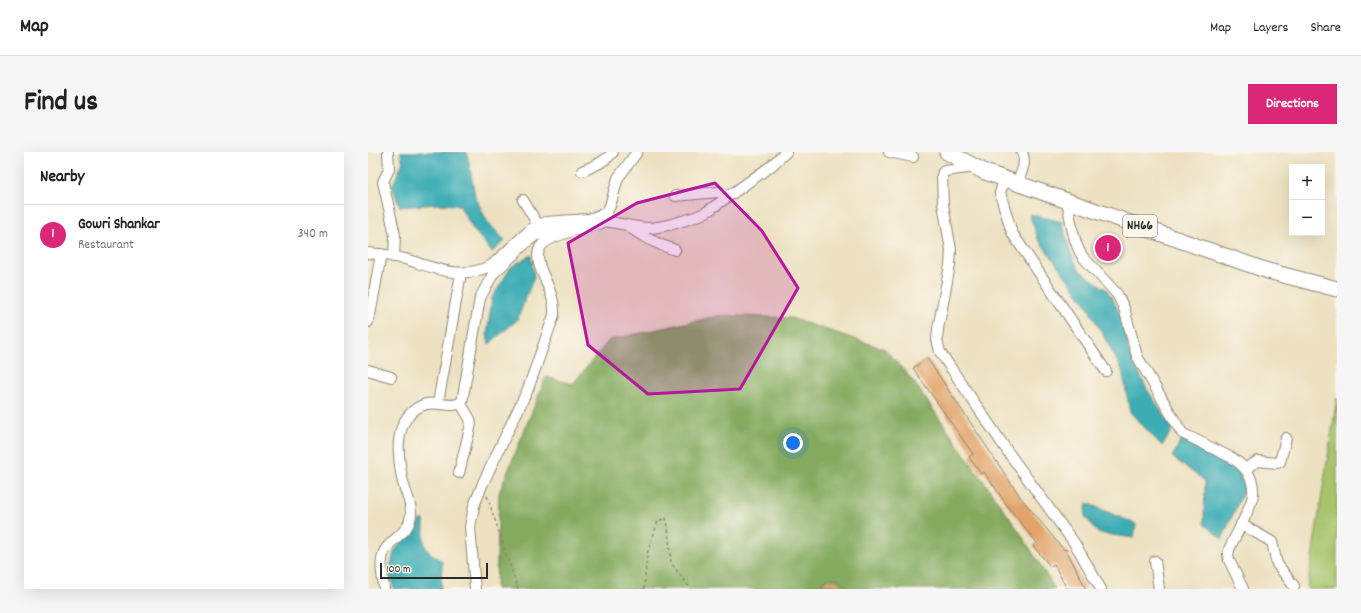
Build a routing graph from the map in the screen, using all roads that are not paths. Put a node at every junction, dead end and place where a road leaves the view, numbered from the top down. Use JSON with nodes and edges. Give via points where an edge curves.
{"nodes":[{"id":1,"x":388,"y":152,"type":"edge"},
{"id":2,"x":613,"y":152,"type":"edge"},
{"id":3,"x":636,"y":152,"type":"edge"},
{"id":4,"x":786,"y":152,"type":"edge"},
{"id":5,"x":889,"y":152,"type":"edge"},
{"id":6,"x":947,"y":152,"type":"edge"},
{"id":7,"x":1022,"y":152,"type":"edge"},
{"id":8,"x":913,"y":157,"type":"dead end"},
{"id":9,"x":975,"y":167,"type":"junction"},
{"id":10,"x":582,"y":171,"type":"dead end"},
{"id":11,"x":1011,"y":181,"type":"junction"},
{"id":12,"x":675,"y":196,"type":"dead end"},
{"id":13,"x":728,"y":196,"type":"junction"},
{"id":14,"x":523,"y":200,"type":"dead end"},
{"id":15,"x":1067,"y":201,"type":"junction"},
{"id":16,"x":605,"y":217,"type":"junction"},
{"id":17,"x":538,"y":225,"type":"junction"},
{"id":18,"x":626,"y":225,"type":"junction"},
{"id":19,"x":589,"y":227,"type":"junction"},
{"id":20,"x":674,"y":250,"type":"dead end"},
{"id":21,"x":368,"y":253,"type":"edge"},
{"id":22,"x":381,"y":254,"type":"junction"},
{"id":23,"x":394,"y":257,"type":"junction"},
{"id":24,"x":461,"y":273,"type":"junction"},
{"id":25,"x":1337,"y":289,"type":"edge"},
{"id":26,"x":368,"y":322,"type":"edge"},
{"id":27,"x":368,"y":370,"type":"edge"},
{"id":28,"x":1106,"y":371,"type":"dead end"},
{"id":29,"x":391,"y":377,"type":"dead end"},
{"id":30,"x":438,"y":403,"type":"junction"},
{"id":31,"x":461,"y":404,"type":"junction"},
{"id":32,"x":1286,"y":438,"type":"dead end"},
{"id":33,"x":1246,"y":468,"type":"junction"},
{"id":34,"x":459,"y":473,"type":"dead end"},
{"id":35,"x":1241,"y":524,"type":"junction"},
{"id":36,"x":1155,"y":561,"type":"dead end"},
{"id":37,"x":1294,"y":586,"type":"dead end"},
{"id":38,"x":384,"y":589,"type":"edge"},
{"id":39,"x":475,"y":589,"type":"edge"},
{"id":40,"x":1102,"y":589,"type":"edge"},
{"id":41,"x":1159,"y":589,"type":"edge"},
{"id":42,"x":1243,"y":589,"type":"edge"}],
"edges":[{"from":1,"to":23,"type":"street","via":[[388,169],[383,182],[396,235]]},
{"from":2,"to":10,"type":"street","via":[[600,164]]},
{"from":3,"to":16,"type":"street","via":[[618,178]]},
{"from":4,"to":13,"type":"street","via":[[771,166]]},
{"from":5,"to":8,"type":"street"},
{"from":6,"to":9,"type":"highway","number":"NH66"},
{"from":7,"to":11,"type":"street","via":[[1024,165]]},
{"from":9,"to":11,"type":"highway","number":"NH66"},
{"from":9,"to":40,"type":"street","via":[[946,171],[942,175],[943,204],[951,250],[938,329],[940,352],[1075,544]]},
{"from":11,"to":15,"type":"highway","number":"NH66"},
{"from":11,"to":28,"type":"street","via":[[1000,193],[1012,233]]},
{"from":12,"to":13,"type":"street","via":[[722,192]]},
{"from":13,"to":18,"type":"street","via":[[700,216],[653,228]]},
{"from":14,"to":17,"type":"street"},
{"from":15,"to":25,"type":"highway","number":"NH66","via":[[1268,271]]},
{"from":15,"to":33,"type":"street","via":[[1079,250],[1117,294],[1124,308],[1137,356],[1182,433],[1232,458]]},
{"from":16,"to":17,"type":"street","via":[[546,222]]},
{"from":16,"to":18,"type":"street"},
{"from":16,"to":19,"type":"street","via":[[600,224]]},
{"from":17,"to":24,"type":"street","via":[[492,265]]},
{"from":18,"to":20,"type":"street","via":[[640,235]]},
{"from":19,"to":31,"type":"street","via":[[552,230],[535,236],[493,274],[480,298]]},
{"from":19,"to":39,"type":"street","via":[[555,237],[539,249],[540,269],[554,302],[554,315],[528,389],[474,506],[470,527]]},
{"from":21,"to":22,"type":"street"},
{"from":22,"to":23,"type":"street"},
{"from":22,"to":26,"type":"street"},
{"from":23,"to":24,"type":"street"},
{"from":24,"to":30,"type":"street"},
{"from":27,"to":29,"type":"street"},
{"from":30,"to":31,"type":"street"},
{"from":30,"to":38,"type":"street","via":[[424,405],[412,412],[400,434],[398,444],[402,479],[410,502],[410,520],[408,526],[384,553]]},
{"from":31,"to":34,"type":"street","via":[[471,424]]},
{"from":32,"to":33,"type":"street","via":[[1280,462],[1258,461]]},
{"from":33,"to":35,"type":"street","via":[[1253,493]]},
{"from":35,"to":37,"type":"street","via":[[1271,541],[1277,564]]},
{"from":35,"to":42,"type":"street","via":[[1228,557]]},
{"from":36,"to":41,"type":"street"}]}
